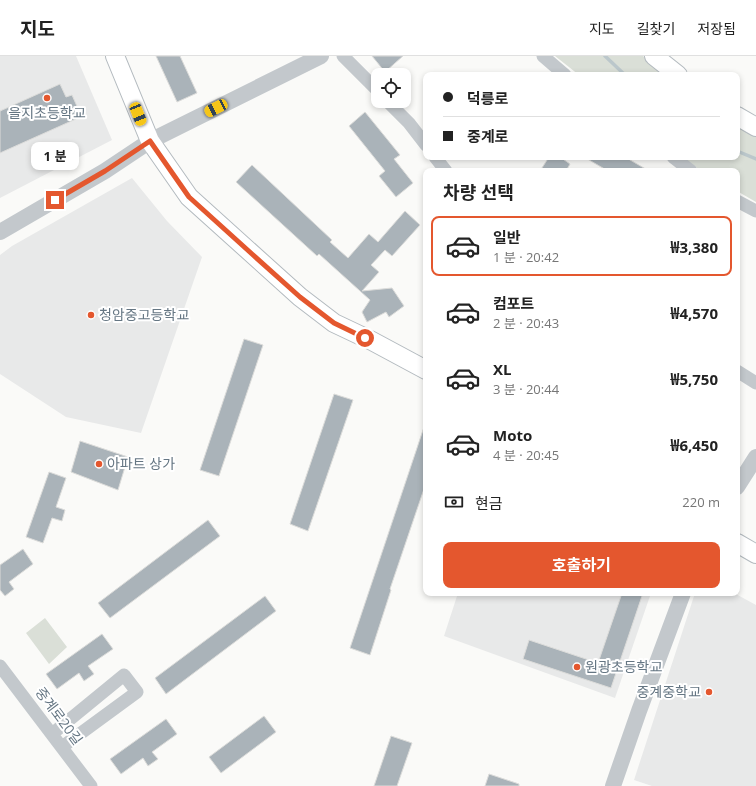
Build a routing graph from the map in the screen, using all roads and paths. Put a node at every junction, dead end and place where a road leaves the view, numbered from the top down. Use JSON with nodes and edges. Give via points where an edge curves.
{"nodes":[{"id":1,"x":115,"y":56,"type":"edge"},
{"id":2,"x":321,"y":56,"type":"edge"},
{"id":3,"x":343,"y":56,"type":"edge"},
{"id":4,"x":543,"y":56,"type":"edge"},
{"id":5,"x":654,"y":56,"type":"edge"},
{"id":6,"x":562,"y":72,"type":"edge"},
{"id":7,"x":674,"y":72,"type":"edge"},
{"id":8,"x":371,"y":85,"type":"edge"},
{"id":9,"x":394,"y":108,"type":"edge"},
{"id":10,"x":740,"y":118,"type":"edge"},
{"id":11,"x":756,"y":127,"type":"edge"},
{"id":12,"x":150,"y":141,"type":"junction"},
{"id":13,"x":423,"y":141,"type":"edge"},
{"id":14,"x":437,"y":160,"type":"edge"},
{"id":15,"x":677,"y":160,"type":"edge"},
{"id":16,"x":444,"y":168,"type":"edge"},
{"id":17,"x":687,"y":168,"type":"edge"},
{"id":18,"x":740,"y":203,"type":"edge"},
{"id":19,"x":756,"y":211,"type":"edge"},
{"id":20,"x":0,"y":232,"type":"edge"},
{"id":21,"x":423,"y":368,"type":"edge"},
{"id":22,"x":740,"y":374,"type":"edge"},
{"id":23,"x":756,"y":383,"type":"edge"},
{"id":24,"x":756,"y":457,"type":"edge"},
{"id":25,"x":740,"y":482,"type":"edge"},
{"id":26,"x":740,"y":545,"type":"edge"},
{"id":27,"x":756,"y":554,"type":"edge"},
{"id":28,"x":681,"y":596,"type":"edge"},
{"id":29,"x":0,"y":666,"type":"edge"},
{"id":30,"x":52,"y":734,"type":"junction"},
{"id":31,"x":62,"y":747,"type":"junction"},
{"id":32,"x":91,"y":786,"type":"edge"},
{"id":33,"x":613,"y":786,"type":"edge"}],
"edges":[{"from":1,"to":12,"type":"main road"},
{"from":2,"to":12,"type":"street"},
{"from":3,"to":8,"type":"street"},
{"from":4,"to":6,"type":"street"},
{"from":5,"to":7,"type":"main road"},
{"from":9,"to":13,"type":"street"},
{"from":10,"to":11,"type":"main road"},
{"from":12,"to":20,"type":"street","via":[[105,171]]},
{"from":12,"to":21,"type":"main road","via":[[189,197],[300,297],[334,323]]},
{"from":14,"to":16,"type":"street"},
{"from":15,"to":17,"type":"street"},
{"from":18,"to":19,"type":"street"},
{"from":22,"to":23,"type":"street"},
{"from":24,"to":25,"type":"street"},
{"from":26,"to":27,"type":"main road"},
{"from":28,"to":33,"type":"street"},
{"from":29,"to":30,"type":"street","name":"중계로20길"},
{"from":30,"to":31,"type":"street","name":"중계로20길"},
{"from":30,"to":31,"type":"street","via":[[124,675],[136,692]]},
{"from":31,"to":32,"type":"street","name":"중계로20길"}]}
